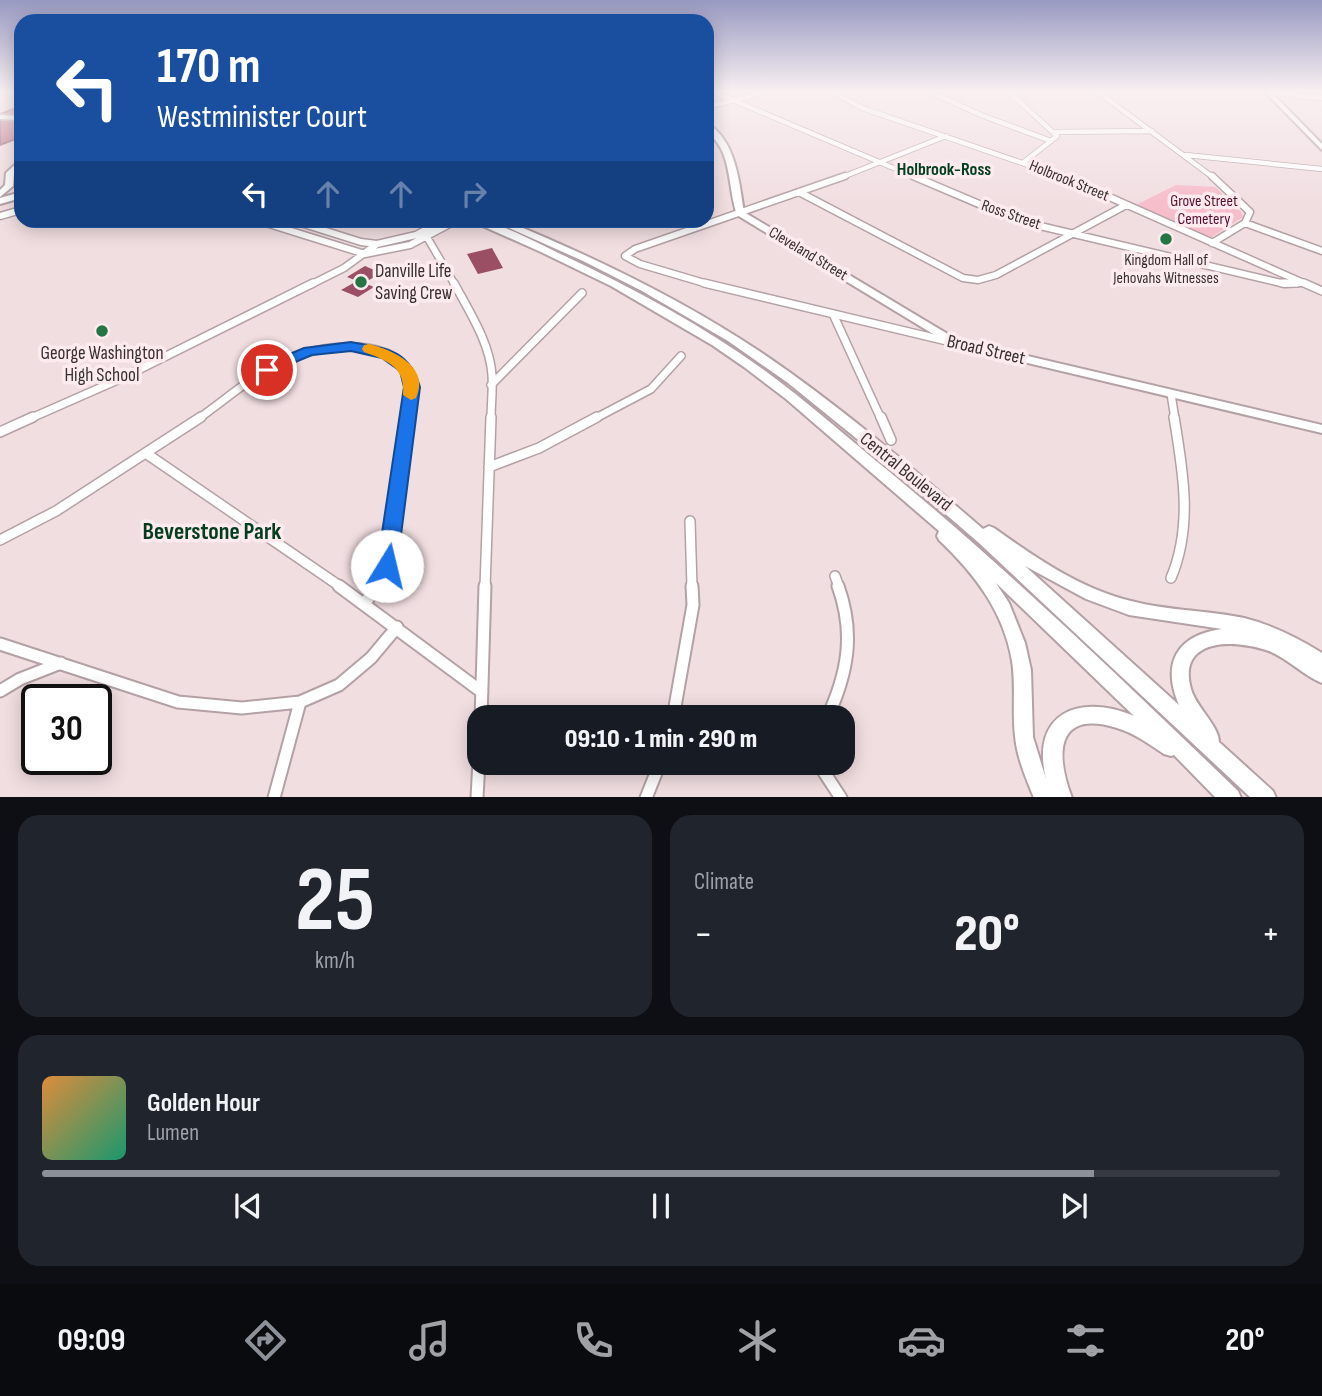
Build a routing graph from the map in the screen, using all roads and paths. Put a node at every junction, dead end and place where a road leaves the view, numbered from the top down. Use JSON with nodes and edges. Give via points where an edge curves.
{"nodes":[{"id":1,"x":802,"y":129,"type":"edge"},
{"id":2,"x":926,"y":129,"type":"edge"},
{"id":3,"x":1019,"y":129,"type":"edge"},
{"id":4,"x":1050,"y":129,"type":"edge"},
{"id":5,"x":1149,"y":129,"type":"edge"},
{"id":6,"x":1304,"y":129,"type":"edge"},
{"id":7,"x":1152,"y":131,"type":"junction"},
{"id":8,"x":1053,"y":132,"type":"junction"},
{"id":9,"x":714,"y":134,"type":"edge"},
{"id":10,"x":946,"y":136,"type":"junction"},
{"id":11,"x":1051,"y":141,"type":"junction"},
{"id":12,"x":1322,"y":148,"type":"edge"},
{"id":13,"x":1185,"y":155,"type":"junction"},
{"id":14,"x":1024,"y":162,"type":"junction"},
{"id":15,"x":880,"y":163,"type":"junction"},
{"id":16,"x":1322,"y":169,"type":"edge"},
{"id":17,"x":14,"y":170,"type":"edge"},
{"id":18,"x":799,"y":192,"type":"junction"},
{"id":19,"x":0,"y":194,"type":"edge"},
{"id":20,"x":1126,"y":205,"type":"junction"},
{"id":21,"x":740,"y":213,"type":"junction"},
{"id":22,"x":714,"y":222,"type":"edge"},
{"id":23,"x":1245,"y":223,"type":"junction"},
{"id":24,"x":282,"y":228,"type":"edge"},
{"id":25,"x":317,"y":228,"type":"edge"},
{"id":26,"x":433,"y":228,"type":"edge"},
{"id":27,"x":440,"y":228,"type":"edge"},
{"id":28,"x":491,"y":228,"type":"edge"},
{"id":29,"x":515,"y":228,"type":"edge"},
{"id":30,"x":699,"y":228,"type":"edge"},
{"id":31,"x":1070,"y":233,"type":"junction"},
{"id":32,"x":425,"y":235,"type":"junction"},
{"id":33,"x":1212,"y":243,"type":"junction"},
{"id":34,"x":377,"y":244,"type":"junction"},
{"id":35,"x":1322,"y":251,"type":"edge"},
{"id":36,"x":365,"y":254,"type":"junction"},
{"id":37,"x":1301,"y":283,"type":"junction"},
{"id":38,"x":1322,"y":291,"type":"edge"},
{"id":39,"x":582,"y":293,"type":"dead end"},
{"id":40,"x":833,"y":314,"type":"junction"},
{"id":41,"x":960,"y":344,"type":"junction"},
{"id":42,"x":681,"y":356,"type":"dead end"},
{"id":43,"x":491,"y":385,"type":"junction"},
{"id":44,"x":1171,"y":394,"type":"junction"},
{"id":45,"x":1322,"y":429,"type":"edge"},
{"id":46,"x":0,"y":432,"type":"edge"},
{"id":47,"x":891,"y":440,"type":"dead end"},
{"id":48,"x":147,"y":454,"type":"junction"},
{"id":49,"x":864,"y":458,"type":"junction"},
{"id":50,"x":489,"y":467,"type":"junction"},
{"id":51,"x":907,"y":473,"type":"junction"},
{"id":52,"x":690,"y":521,"type":"dead end"},
{"id":53,"x":0,"y":542,"type":"edge"},
{"id":54,"x":835,"y":576,"type":"dead end"},
{"id":55,"x":1171,"y":578,"type":"dead end"},
{"id":56,"x":365,"y":603,"type":"junction"},
{"id":57,"x":397,"y":626,"type":"junction"},
{"id":58,"x":0,"y":644,"type":"edge"},
{"id":59,"x":61,"y":663,"type":"junction"},
{"id":60,"x":1322,"y":663,"type":"edge"},
{"id":61,"x":1322,"y":675,"type":"edge"},
{"id":62,"x":0,"y":691,"type":"edge"},
{"id":63,"x":482,"y":692,"type":"junction"},
{"id":64,"x":300,"y":702,"type":"junction"},
{"id":65,"x":482,"y":705,"type":"edge"},
{"id":66,"x":675,"y":705,"type":"edge"},
{"id":67,"x":832,"y":705,"type":"edge"},
{"id":68,"x":1197,"y":765,"type":"junction"},
{"id":69,"x":1231,"y":765,"type":"junction"},
{"id":70,"x":478,"y":775,"type":"edge"},
{"id":71,"x":655,"y":775,"type":"edge"},
{"id":72,"x":826,"y":775,"type":"edge"},
{"id":73,"x":274,"y":797,"type":"edge"},
{"id":74,"x":477,"y":797,"type":"edge"},
{"id":75,"x":646,"y":797,"type":"edge"},
{"id":76,"x":841,"y":797,"type":"edge"},
{"id":77,"x":1044,"y":797,"type":"edge"},
{"id":78,"x":1062,"y":797,"type":"edge"},
{"id":79,"x":1231,"y":797,"type":"edge"},
{"id":80,"x":1266,"y":797,"type":"edge"}],
"edges":[{"from":1,"to":15,"type":"street","name":"Ross Street"},
{"from":2,"to":10,"type":"street","name":"Holbrook Street"},
{"from":3,"to":11,"type":"street"},
{"from":4,"to":8,"type":"street"},
{"from":5,"to":7,"type":"street"},
{"from":6,"to":12,"type":"main road"},
{"from":7,"to":8,"type":"street"},
{"from":7,"to":13,"type":"street"},
{"from":8,"to":11,"type":"street","via":[[1058,136]]},
{"from":9,"to":21,"type":"street","via":[[727,150]]},
{"from":10,"to":14,"type":"street","name":"Holbrook Street"},
{"from":10,"to":15,"type":"street"},
{"from":11,"to":14,"type":"street"},
{"from":13,"to":16,"type":"street"},
{"from":13,"to":23,"type":"street","via":[[1250,212]]},
{"from":14,"to":20,"type":"street","name":"Holbrook Street"},
{"from":15,"to":18,"type":"street"},
{"from":15,"to":31,"type":"street","name":"Ross Street","via":[[1005,216]]},
{"from":17,"to":19,"type":"main road","via":[[9,186]]},
{"from":18,"to":21,"type":"street"},
{"from":18,"to":31,"type":"street","via":[[974,281],[990,279]]},
{"from":20,"to":31,"type":"street"},
{"from":20,"to":33,"type":"street","name":"Holbrook Street"},
{"from":21,"to":22,"type":"street","name":"Broad Street"},
{"from":21,"to":41,"type":"street","name":"Cleveland Street"},
{"from":23,"to":33,"type":"street"},
{"from":23,"to":35,"type":"street"},
{"from":24,"to":36,"type":"street"},
{"from":25,"to":34,"type":"street"},
{"from":26,"to":32,"type":"street"},
{"from":27,"to":32,"type":"street"},
{"from":28,"to":49,"type":"main road","name":"Central Boulevard","via":[[575,263],[688,326],[788,394]]},
{"from":29,"to":51,"type":"main road","name":"Central Boulevard","via":[[568,249],[732,338],[787,376]]},
{"from":30,"to":40,"type":"street","name":"Broad Street","via":[[625,255],[627,260]]},
{"from":31,"to":37,"type":"street","name":"Ross Street","via":[[1285,284]]},
{"from":32,"to":34,"type":"street"},
{"from":32,"to":36,"type":"street","via":[[401,247]]},
{"from":32,"to":43,"type":"street","via":[[487,352]]},
{"from":33,"to":37,"type":"street","name":"Holbrook Street"},
{"from":34,"to":36,"type":"street"},
{"from":36,"to":46,"type":"street","via":[[131,374]]},
{"from":37,"to":38,"type":"street","name":"Ross Street"},
{"from":39,"to":43,"type":"street"},
{"from":40,"to":41,"type":"street","name":"Broad Street"},
{"from":40,"to":47,"type":"street"},
{"from":41,"to":44,"type":"main road","name":"Broad Street"},
{"from":42,"to":50,"type":"street","via":[[651,389],[539,448]]},
{"from":43,"to":50,"type":"street"},
{"from":44,"to":45,"type":"main road","name":"Broad Street"},
{"from":44,"to":55,"type":"street","via":[[1184,498],[1184,542]]},
{"from":48,"to":53,"type":"street"},
{"from":48,"to":56,"type":"street"},
{"from":48,"to":56,"type":"street","via":[[280,362],[335,347],[363,347],[392,357],[407,368],[412,387],[387,566]]},
{"from":49,"to":68,"type":"main road","name":"Central Boulevard","via":[[970,548]]},
{"from":49,"to":77,"type":"main road","via":[[869,468],[976,568],[1001,606],[1018,646],[1026,747]]},
{"from":50,"to":63,"type":"street"},
{"from":51,"to":60,"type":"main road","via":[[1027,560],[1077,588],[1129,607],[1266,632]]},
{"from":51,"to":69,"type":"main road","name":"Central Boulevard","via":[[1021,569]]},
{"from":52,"to":66,"type":"street","via":[[693,605]]},
{"from":54,"to":67,"type":"street","via":[[847,613],[850,658]]},
{"from":56,"to":57,"type":"street"},
{"from":57,"to":63,"type":"street"},
{"from":57,"to":64,"type":"street","via":[[356,673]]},
{"from":58,"to":59,"type":"street"},
{"from":59,"to":62,"type":"street"},
{"from":59,"to":64,"type":"street","via":[[178,702],[242,708]]},
{"from":61,"to":69,"type":"main road","via":[[1266,643],[1220,635],[1197,642],[1187,654],[1181,682],[1205,730]]},
{"from":63,"to":65,"type":"street"},
{"from":64,"to":73,"type":"street"},
{"from":68,"to":78,"type":"street","via":[[1130,723],[1083,716],[1062,727],[1051,748],[1051,765]]},
{"from":68,"to":79,"type":"main road","name":"Central Boulevard"},
{"from":69,"to":80,"type":"main road","name":"Central Boulevard"},
{"from":70,"to":74,"type":"street"},
{"from":71,"to":75,"type":"street"},
{"from":72,"to":76,"type":"street"}]}
